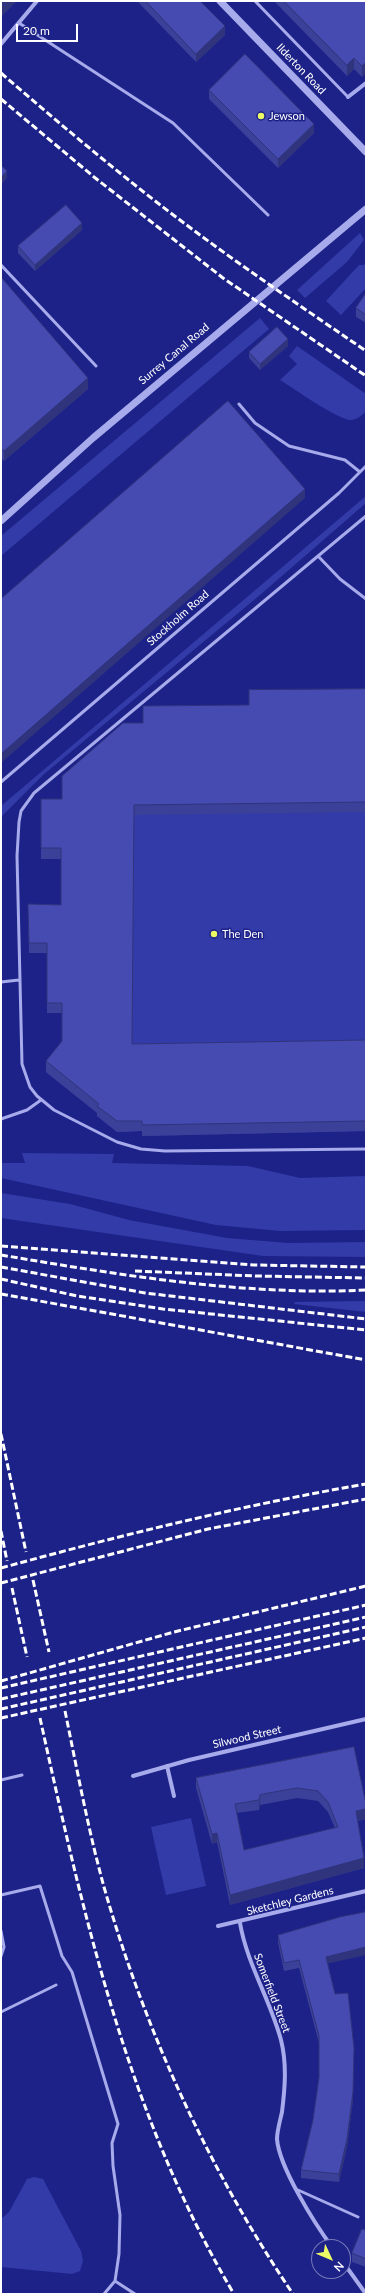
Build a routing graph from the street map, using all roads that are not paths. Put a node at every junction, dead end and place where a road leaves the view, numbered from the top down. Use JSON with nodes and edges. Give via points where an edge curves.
{"nodes":[{"id":1,"x":37,"y":1,"type":"edge"},
{"id":2,"x":220,"y":1,"type":"edge"},
{"id":3,"x":255,"y":1,"type":"edge"},
{"id":4,"x":19,"y":23,"type":"junction"},
{"id":5,"x":1,"y":44,"type":"edge"},
{"id":6,"x":366,"y":83,"type":"edge"},
{"id":7,"x":348,"y":97,"type":"joint"},
{"id":8,"x":366,"y":152,"type":"edge"},
{"id":9,"x":366,"y":209,"type":"edge"},
{"id":10,"x":268,"y":215,"type":"dead end"},
{"id":11,"x":1,"y":265,"type":"edge"},
{"id":12,"x":96,"y":366,"type":"dead end"},
{"id":13,"x":239,"y":404,"type":"dead end"},
{"id":14,"x":366,"y":466,"type":"edge"},
{"id":15,"x":360,"y":472,"type":"junction"},
{"id":16,"x":366,"y":516,"type":"edge"},
{"id":17,"x":1,"y":521,"type":"edge"},
{"id":18,"x":318,"y":556,"type":"junction"},
{"id":19,"x":366,"y":599,"type":"edge"},
{"id":20,"x":1,"y":782,"type":"edge"},
{"id":21,"x":19,"y":980,"type":"junction"},
{"id":22,"x":1,"y":982,"type":"edge"},
{"id":23,"x":41,"y":1100,"type":"junction"},
{"id":24,"x":1,"y":1119,"type":"edge"},
{"id":25,"x":366,"y":1149,"type":"edge"},
{"id":26,"x":366,"y":1719,"type":"edge"},
{"id":27,"x":167,"y":1766,"type":"junction"},
{"id":28,"x":22,"y":1775,"type":"dead end"},
{"id":29,"x":133,"y":1776,"type":"dead end"},
{"id":30,"x":1,"y":1780,"type":"edge"},
{"id":31,"x":174,"y":1796,"type":"dead end"},
{"id":32,"x":366,"y":1891,"type":"edge"},
{"id":33,"x":1,"y":1895,"type":"edge"},
{"id":34,"x":240,"y":1923,"type":"junction"},
{"id":35,"x":218,"y":1926,"type":"dead end"},
{"id":36,"x":1,"y":1931,"type":"edge"},
{"id":37,"x":1,"y":1956,"type":"edge"},
{"id":38,"x":56,"y":1985,"type":"dead end"},
{"id":39,"x":1,"y":2012,"type":"edge"},
{"id":40,"x":298,"y":2190,"type":"junction"},
{"id":41,"x":358,"y":2216,"type":"dead end"},
{"id":42,"x":327,"y":2239,"type":"edge"},
{"id":43,"x":351,"y":2273,"type":"edge"},
{"id":44,"x":115,"y":2281,"type":"junction"},
{"id":45,"x":104,"y":2294,"type":"edge"},
{"id":46,"x":134,"y":2294,"type":"edge"},
{"id":47,"x":366,"y":2294,"type":"edge"}],
"edges":[{"from":1,"to":4,"type":"street"},
{"from":2,"to":8,"type":"street","name":"Ilderton Road"},
{"from":3,"to":7,"type":"lane"},
{"from":4,"to":5,"type":"street"},
{"from":4,"to":10,"type":"lane","via":[[173,123]]},
{"from":6,"to":7,"type":"street"},
{"from":9,"to":17,"type":"street","name":"Surrey Canal Road","via":[[99,432]]},
{"from":11,"to":12,"type":"lane"},
{"from":13,"to":15,"type":"lane","via":[[256,423],[289,446],[345,460]]},
{"from":14,"to":15,"type":"lane","name":"Stockholm Road"},
{"from":15,"to":20,"type":"lane","name":"Stockholm Road","via":[[339,493]]},
{"from":16,"to":18,"type":"lane"},
{"from":18,"to":19,"type":"lane","via":[[340,579]]},
{"from":18,"to":21,"type":"lane","via":[[26,802],[21,811],[18,829]]},
{"from":21,"to":22,"type":"lane"},
{"from":21,"to":23,"type":"lane","via":[[22,1064],[30,1087]]},
{"from":23,"to":24,"type":"lane","via":[[27,1110]]},
{"from":23,"to":25,"type":"lane","via":[[54,1110],[104,1137],[141,1149]]},
{"from":26,"to":27,"type":"street","name":"Silwood Street"},
{"from":27,"to":29,"type":"street","name":"Silwood Street"},
{"from":27,"to":31,"type":"street"},
{"from":28,"to":30,"type":"lane"},
{"from":32,"to":34,"type":"street","name":"Sketchley Gardens"},
{"from":33,"to":44,"type":"lane","via":[[40,1886],[62,1956],[72,1972],[118,2124],[112,2143],[120,2215]]},
{"from":34,"to":35,"type":"street","name":"Sketchley Gardens"},
{"from":34,"to":40,"type":"street","name":"Somerfield Street","via":[[244,1945],[270,2006],[281,2041],[286,2086],[277,2139],[280,2156]]},
{"from":36,"to":37,"type":"lane","via":[[4,1947]]},
{"from":38,"to":39,"type":"lane"},
{"from":40,"to":41,"type":"lane"},
{"from":40,"to":42,"type":"street","name":"Somerfield Street"},
{"from":43,"to":47,"type":"street"},
{"from":44,"to":45,"type":"lane"},
{"from":44,"to":46,"type":"lane"}]}
